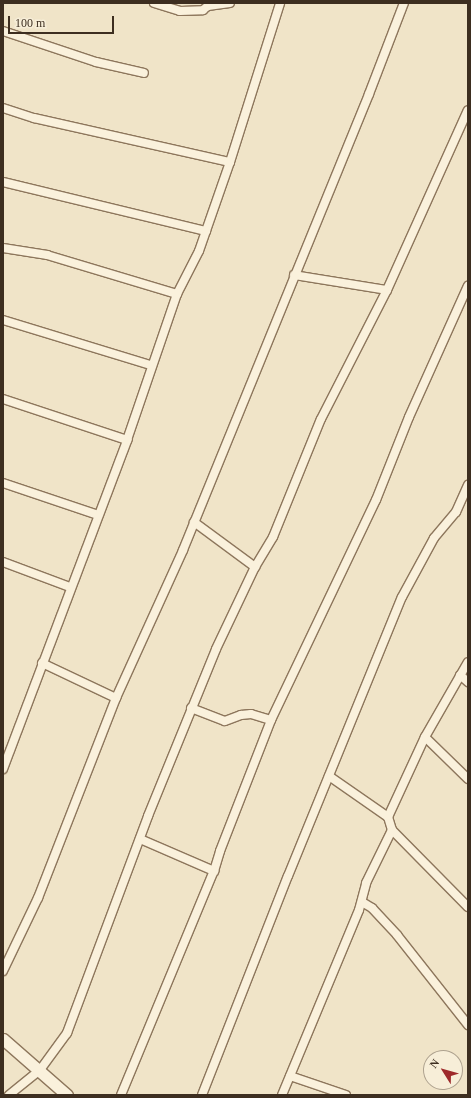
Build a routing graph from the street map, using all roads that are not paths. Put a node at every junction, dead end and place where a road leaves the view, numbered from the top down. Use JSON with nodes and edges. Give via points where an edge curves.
{"nodes":[{"id":1,"x":154,"y":3,"type":"edge"},
{"id":2,"x":230,"y":3,"type":"edge"},
{"id":3,"x":280,"y":3,"type":"edge"},
{"id":4,"x":404,"y":3,"type":"edge"},
{"id":5,"x":208,"y":5,"type":"edge"},
{"id":6,"x":3,"y":31,"type":"edge"},
{"id":7,"x":144,"y":73,"type":"dead end"},
{"id":8,"x":3,"y":108,"type":"edge"},
{"id":9,"x":468,"y":110,"type":"edge"},
{"id":10,"x":230,"y":162,"type":"junction"},
{"id":11,"x":3,"y":182,"type":"edge"},
{"id":12,"x":206,"y":231,"type":"junction"},
{"id":13,"x":3,"y":248,"type":"edge"},
{"id":14,"x":294,"y":275,"type":"junction"},
{"id":15,"x":468,"y":286,"type":"edge"},
{"id":16,"x":387,"y":290,"type":"junction"},
{"id":17,"x":176,"y":294,"type":"junction"},
{"id":18,"x":3,"y":320,"type":"edge"},
{"id":19,"x":150,"y":365,"type":"junction"},
{"id":20,"x":3,"y":399,"type":"edge"},
{"id":21,"x":127,"y":440,"type":"junction"},
{"id":22,"x":3,"y":483,"type":"edge"},
{"id":23,"x":468,"y":485,"type":"edge"},
{"id":24,"x":98,"y":515,"type":"junction"},
{"id":25,"x":194,"y":522,"type":"junction"},
{"id":26,"x":3,"y":562,"type":"edge"},
{"id":27,"x":254,"y":567,"type":"junction"},
{"id":28,"x":70,"y":587,"type":"junction"},
{"id":29,"x":468,"y":662,"type":"edge"},
{"id":30,"x":42,"y":663,"type":"junction"},
{"id":31,"x":460,"y":676,"type":"junction"},
{"id":32,"x":468,"y":682,"type":"edge"},
{"id":33,"x":116,"y":698,"type":"junction"},
{"id":34,"x":191,"y":708,"type":"junction"},
{"id":35,"x":271,"y":720,"type":"junction"},
{"id":36,"x":425,"y":737,"type":"junction"},
{"id":37,"x":3,"y":769,"type":"edge"},
{"id":38,"x":329,"y":776,"type":"junction"},
{"id":39,"x":468,"y":779,"type":"edge"},
{"id":40,"x":388,"y":817,"type":"junction"},
{"id":41,"x":392,"y":830,"type":"junction"},
{"id":42,"x":140,"y":839,"type":"junction"},
{"id":43,"x":214,"y":871,"type":"junction"},
{"id":44,"x":362,"y":902,"type":"junction"},
{"id":45,"x":468,"y":907,"type":"edge"},
{"id":46,"x":3,"y":971,"type":"edge"},
{"id":47,"x":468,"y":1025,"type":"edge"},
{"id":48,"x":3,"y":1039,"type":"edge"},
{"id":49,"x":40,"y":1070,"type":"junction"},
{"id":50,"x":290,"y":1076,"type":"junction"},
{"id":51,"x":9,"y":1095,"type":"edge"},
{"id":52,"x":67,"y":1095,"type":"edge"},
{"id":53,"x":121,"y":1095,"type":"edge"},
{"id":54,"x":202,"y":1095,"type":"edge"},
{"id":55,"x":282,"y":1095,"type":"edge"},
{"id":56,"x":346,"y":1095,"type":"edge"}],
"edges":[{"from":1,"to":5,"type":"street","via":[[180,11],[203,10]]},
{"from":2,"to":5,"type":"street"},
{"from":3,"to":10,"type":"street"},
{"from":4,"to":14,"type":"street"},
{"from":6,"to":7,"type":"street","via":[[96,62]]},
{"from":8,"to":10,"type":"street","via":[[34,118]]},
{"from":9,"to":16,"type":"street"},
{"from":10,"to":12,"type":"street"},
{"from":11,"to":12,"type":"street"},
{"from":12,"to":17,"type":"street"},
{"from":13,"to":17,"type":"street","via":[[47,255]]},
{"from":14,"to":16,"type":"street"},
{"from":14,"to":25,"type":"street"},
{"from":15,"to":35,"type":"street","via":[[409,417],[364,527]]},
{"from":16,"to":27,"type":"street","via":[[321,419],[273,538]]},
{"from":17,"to":19,"type":"street"},
{"from":18,"to":19,"type":"street"},
{"from":19,"to":21,"type":"street"},
{"from":20,"to":21,"type":"street"},
{"from":21,"to":24,"type":"street"},
{"from":22,"to":24,"type":"street"},
{"from":23,"to":38,"type":"street","via":[[456,512],[434,538],[402,597]]},
{"from":24,"to":28,"type":"street"},
{"from":25,"to":27,"type":"street"},
{"from":25,"to":33,"type":"street"},
{"from":26,"to":28,"type":"street"},
{"from":27,"to":34,"type":"street"},
{"from":28,"to":30,"type":"street"},
{"from":29,"to":31,"type":"street"},
{"from":30,"to":33,"type":"street"},
{"from":30,"to":37,"type":"street"},
{"from":31,"to":32,"type":"street"},
{"from":31,"to":36,"type":"street"},
{"from":33,"to":46,"type":"street","via":[[38,898]]},
{"from":34,"to":35,"type":"street","via":[[225,721],[251,714]]},
{"from":34,"to":42,"type":"street"},
{"from":35,"to":43,"type":"street"},
{"from":36,"to":39,"type":"street"},
{"from":36,"to":40,"type":"street"},
{"from":38,"to":40,"type":"street"},
{"from":38,"to":54,"type":"street"},
{"from":40,"to":41,"type":"street"},
{"from":41,"to":44,"type":"street","via":[[366,884]]},
{"from":41,"to":45,"type":"street"},
{"from":42,"to":43,"type":"street"},
{"from":42,"to":49,"type":"street","via":[[68,1033]]},
{"from":43,"to":53,"type":"street"},
{"from":44,"to":47,"type":"street","via":[[372,908],[397,935]]},
{"from":44,"to":50,"type":"street"},
{"from":48,"to":49,"type":"street"},
{"from":49,"to":51,"type":"street"},
{"from":49,"to":52,"type":"street"},
{"from":50,"to":55,"type":"street"},
{"from":50,"to":56,"type":"street"}]}
